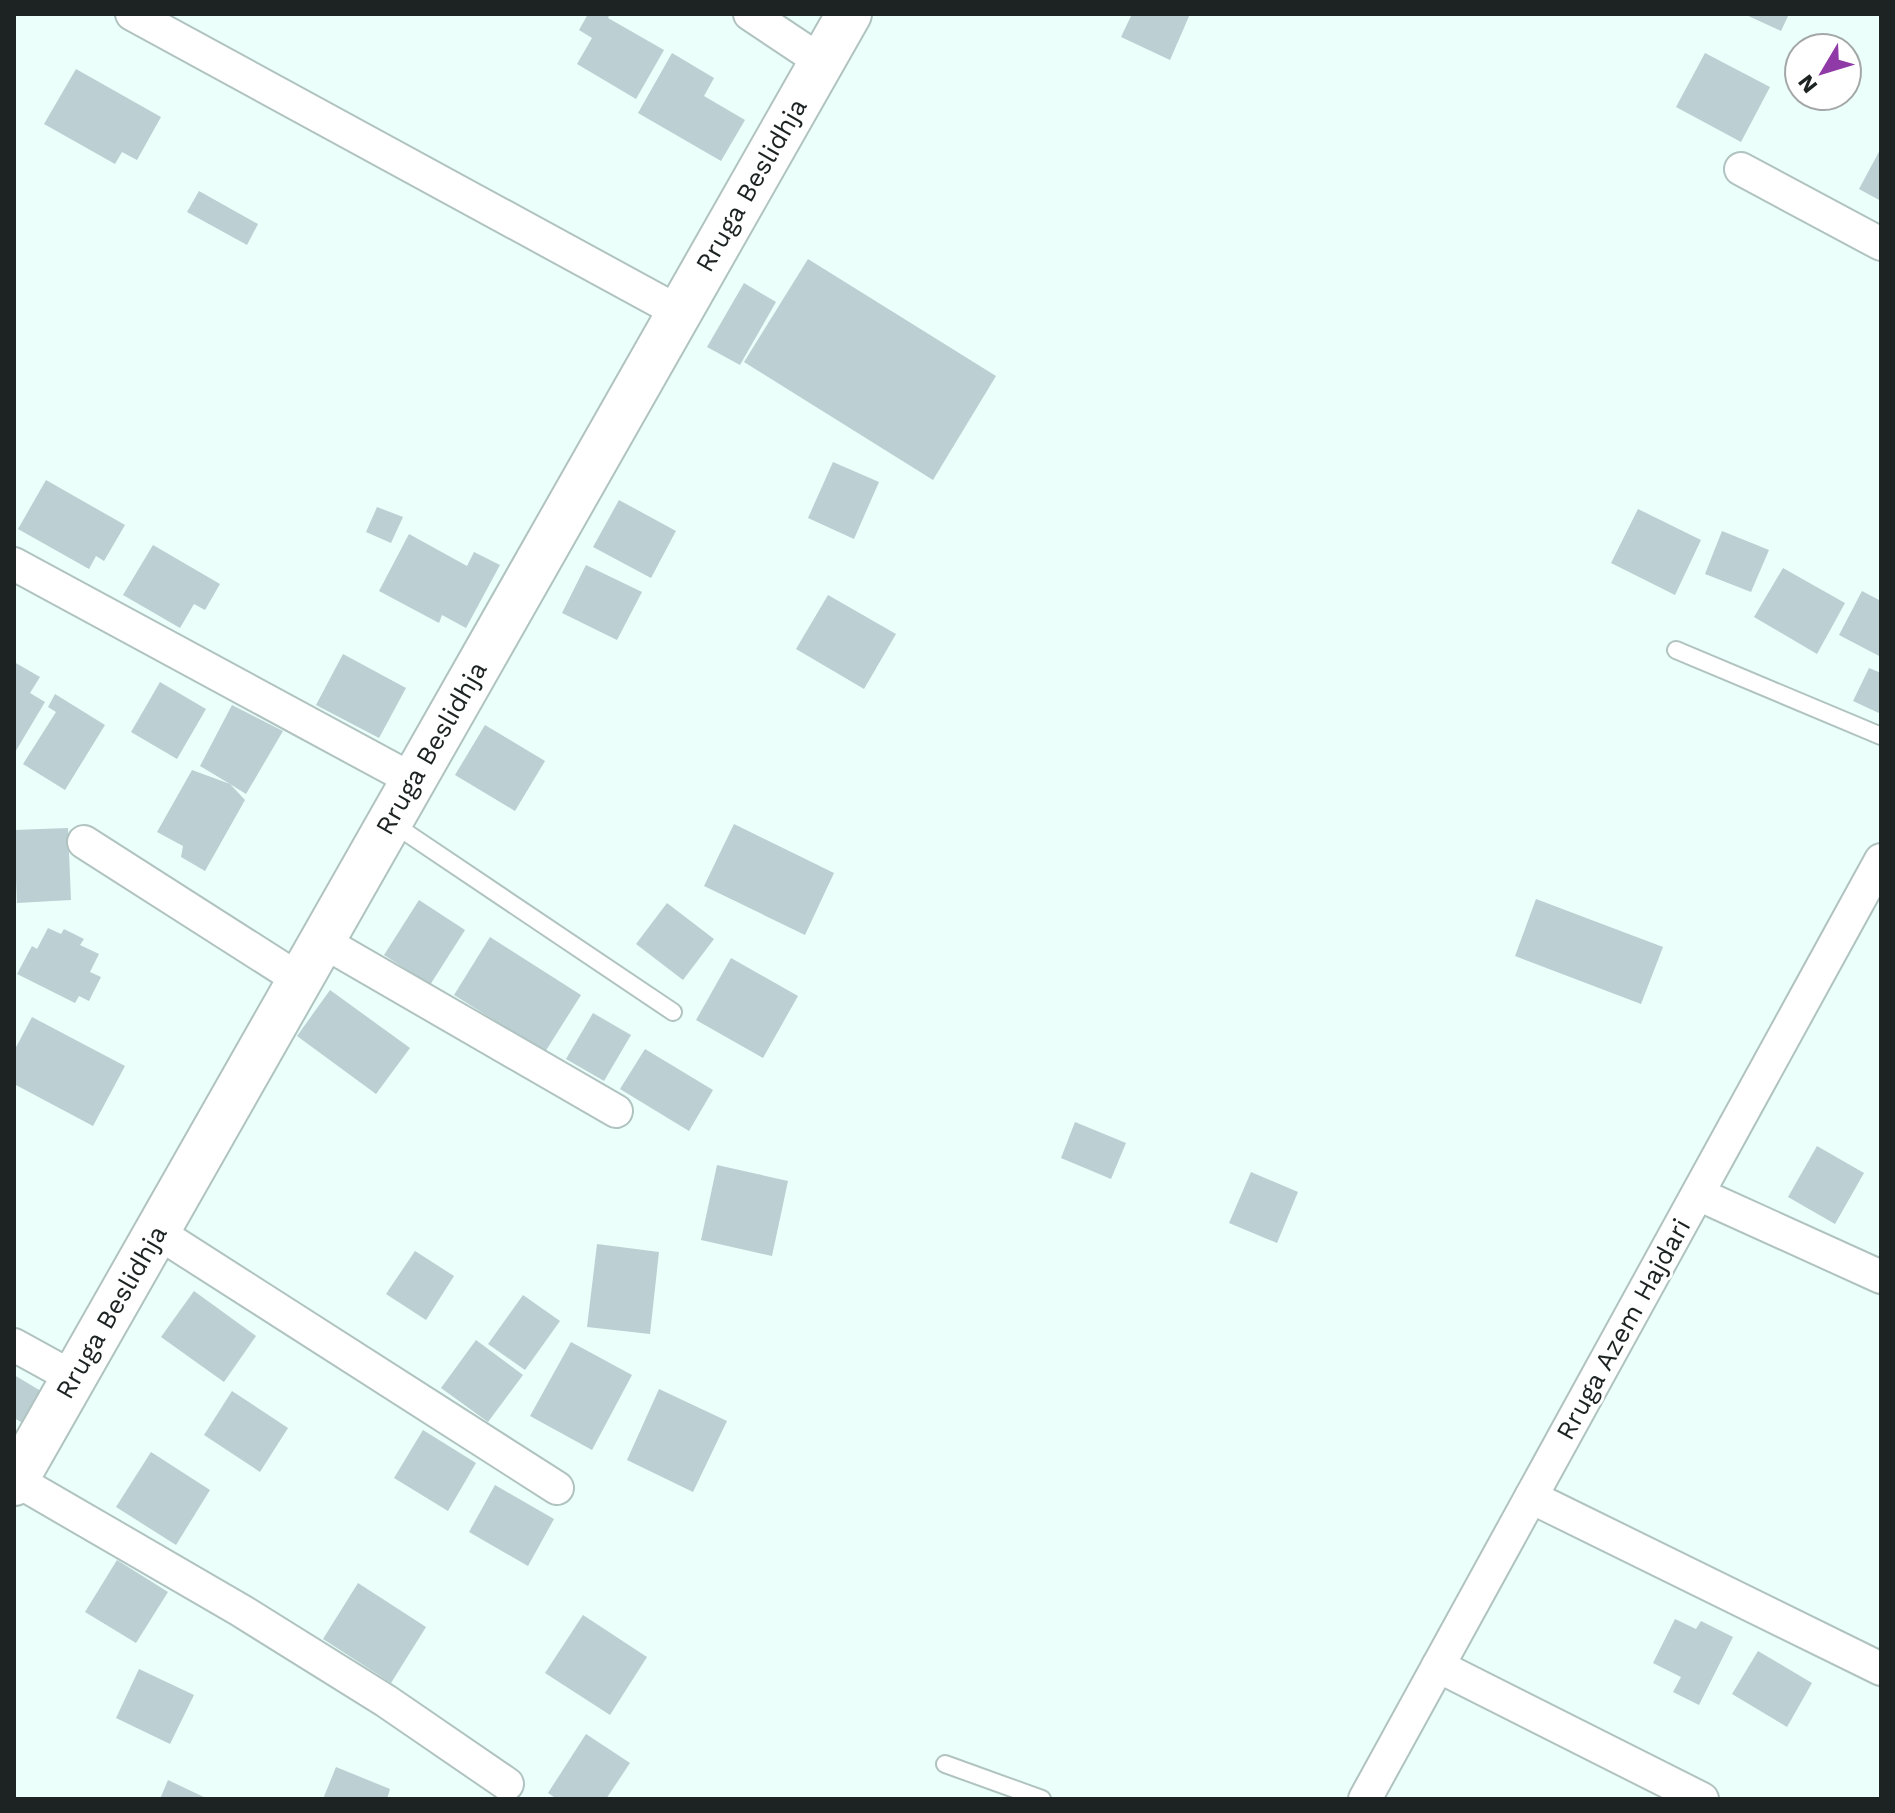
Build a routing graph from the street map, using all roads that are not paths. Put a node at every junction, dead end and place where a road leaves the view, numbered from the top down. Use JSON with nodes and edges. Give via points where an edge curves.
{"nodes":[{"id":1,"x":132,"y":14,"type":"edge"},
{"id":2,"x":750,"y":14,"type":"edge"},
{"id":3,"x":849,"y":14,"type":"edge"},
{"id":4,"x":822,"y":62,"type":"junction"},
{"id":5,"x":1741,"y":169,"type":"dead end"},
{"id":6,"x":1881,"y":244,"type":"edge"},
{"id":7,"x":679,"y":312,"type":"junction"},
{"id":8,"x":14,"y":564,"type":"edge"},
{"id":9,"x":1676,"y":650,"type":"dead end"},
{"id":10,"x":1881,"y":736,"type":"edge"},
{"id":11,"x":413,"y":780,"type":"junction"},
{"id":12,"x":390,"y":822,"type":"junction"},
{"id":13,"x":84,"y":842,"type":"dead end"},
{"id":14,"x":1881,"y":860,"type":"edge"},
{"id":15,"x":322,"y":941,"type":"junction"},
{"id":16,"x":300,"y":980,"type":"junction"},
{"id":17,"x":673,"y":1012,"type":"dead end"},
{"id":18,"x":616,"y":1111,"type":"dead end"},
{"id":19,"x":1698,"y":1194,"type":"junction"},
{"id":20,"x":157,"y":1232,"type":"junction"},
{"id":21,"x":1881,"y":1277,"type":"edge"},
{"id":22,"x":14,"y":1345,"type":"edge"},
{"id":23,"x":74,"y":1378,"type":"junction"},
{"id":24,"x":15,"y":1481,"type":"edge"},
{"id":25,"x":557,"y":1488,"type":"dead end"},
{"id":26,"x":1531,"y":1497,"type":"junction"},
{"id":27,"x":1438,"y":1666,"type":"junction"},
{"id":28,"x":1881,"y":1669,"type":"edge"},
{"id":29,"x":945,"y":1764,"type":"dead end"},
{"id":30,"x":507,"y":1784,"type":"dead end"},
{"id":31,"x":1042,"y":1799,"type":"edge"},
{"id":32,"x":1365,"y":1799,"type":"edge"},
{"id":33,"x":1702,"y":1799,"type":"edge"}],
"edges":[{"from":1,"to":7,"type":"street"},
{"from":2,"to":4,"type":"street"},
{"from":3,"to":4,"type":"main road","name":"Rruga Beslidhja"},
{"from":4,"to":7,"type":"main road","name":"Rruga Beslidhja"},
{"from":5,"to":6,"type":"street"},
{"from":7,"to":11,"type":"main road","name":"Rruga Beslidhja"},
{"from":8,"to":11,"type":"street"},
{"from":9,"to":10,"type":"lane"},
{"from":11,"to":12,"type":"main road","name":"Rruga Beslidhja"},
{"from":12,"to":15,"type":"main road","name":"Rruga Beslidhja"},
{"from":12,"to":17,"type":"lane"},
{"from":13,"to":16,"type":"street"},
{"from":14,"to":19,"type":"street","name":"Rruga Azem Hajdari"},
{"from":15,"to":16,"type":"main road","name":"Rruga Beslidhja"},
{"from":15,"to":18,"type":"street"},
{"from":16,"to":20,"type":"main road","name":"Rruga Beslidhja"},
{"from":19,"to":21,"type":"street"},
{"from":19,"to":26,"type":"street","name":"Rruga Azem Hajdari"},
{"from":20,"to":23,"type":"main road","name":"Rruga Beslidhja"},
{"from":20,"to":25,"type":"street"},
{"from":22,"to":23,"type":"street"},
{"from":23,"to":24,"type":"main road","name":"Rruga Beslidhja"},
{"from":24,"to":30,"type":"street","via":[[240,1610]]},
{"from":26,"to":27,"type":"street","name":"Rruga Azem Hajdari"},
{"from":26,"to":28,"type":"street"},
{"from":27,"to":32,"type":"street","name":"Rruga Azem Hajdari"},
{"from":27,"to":33,"type":"street"},
{"from":29,"to":31,"type":"lane"}]}
